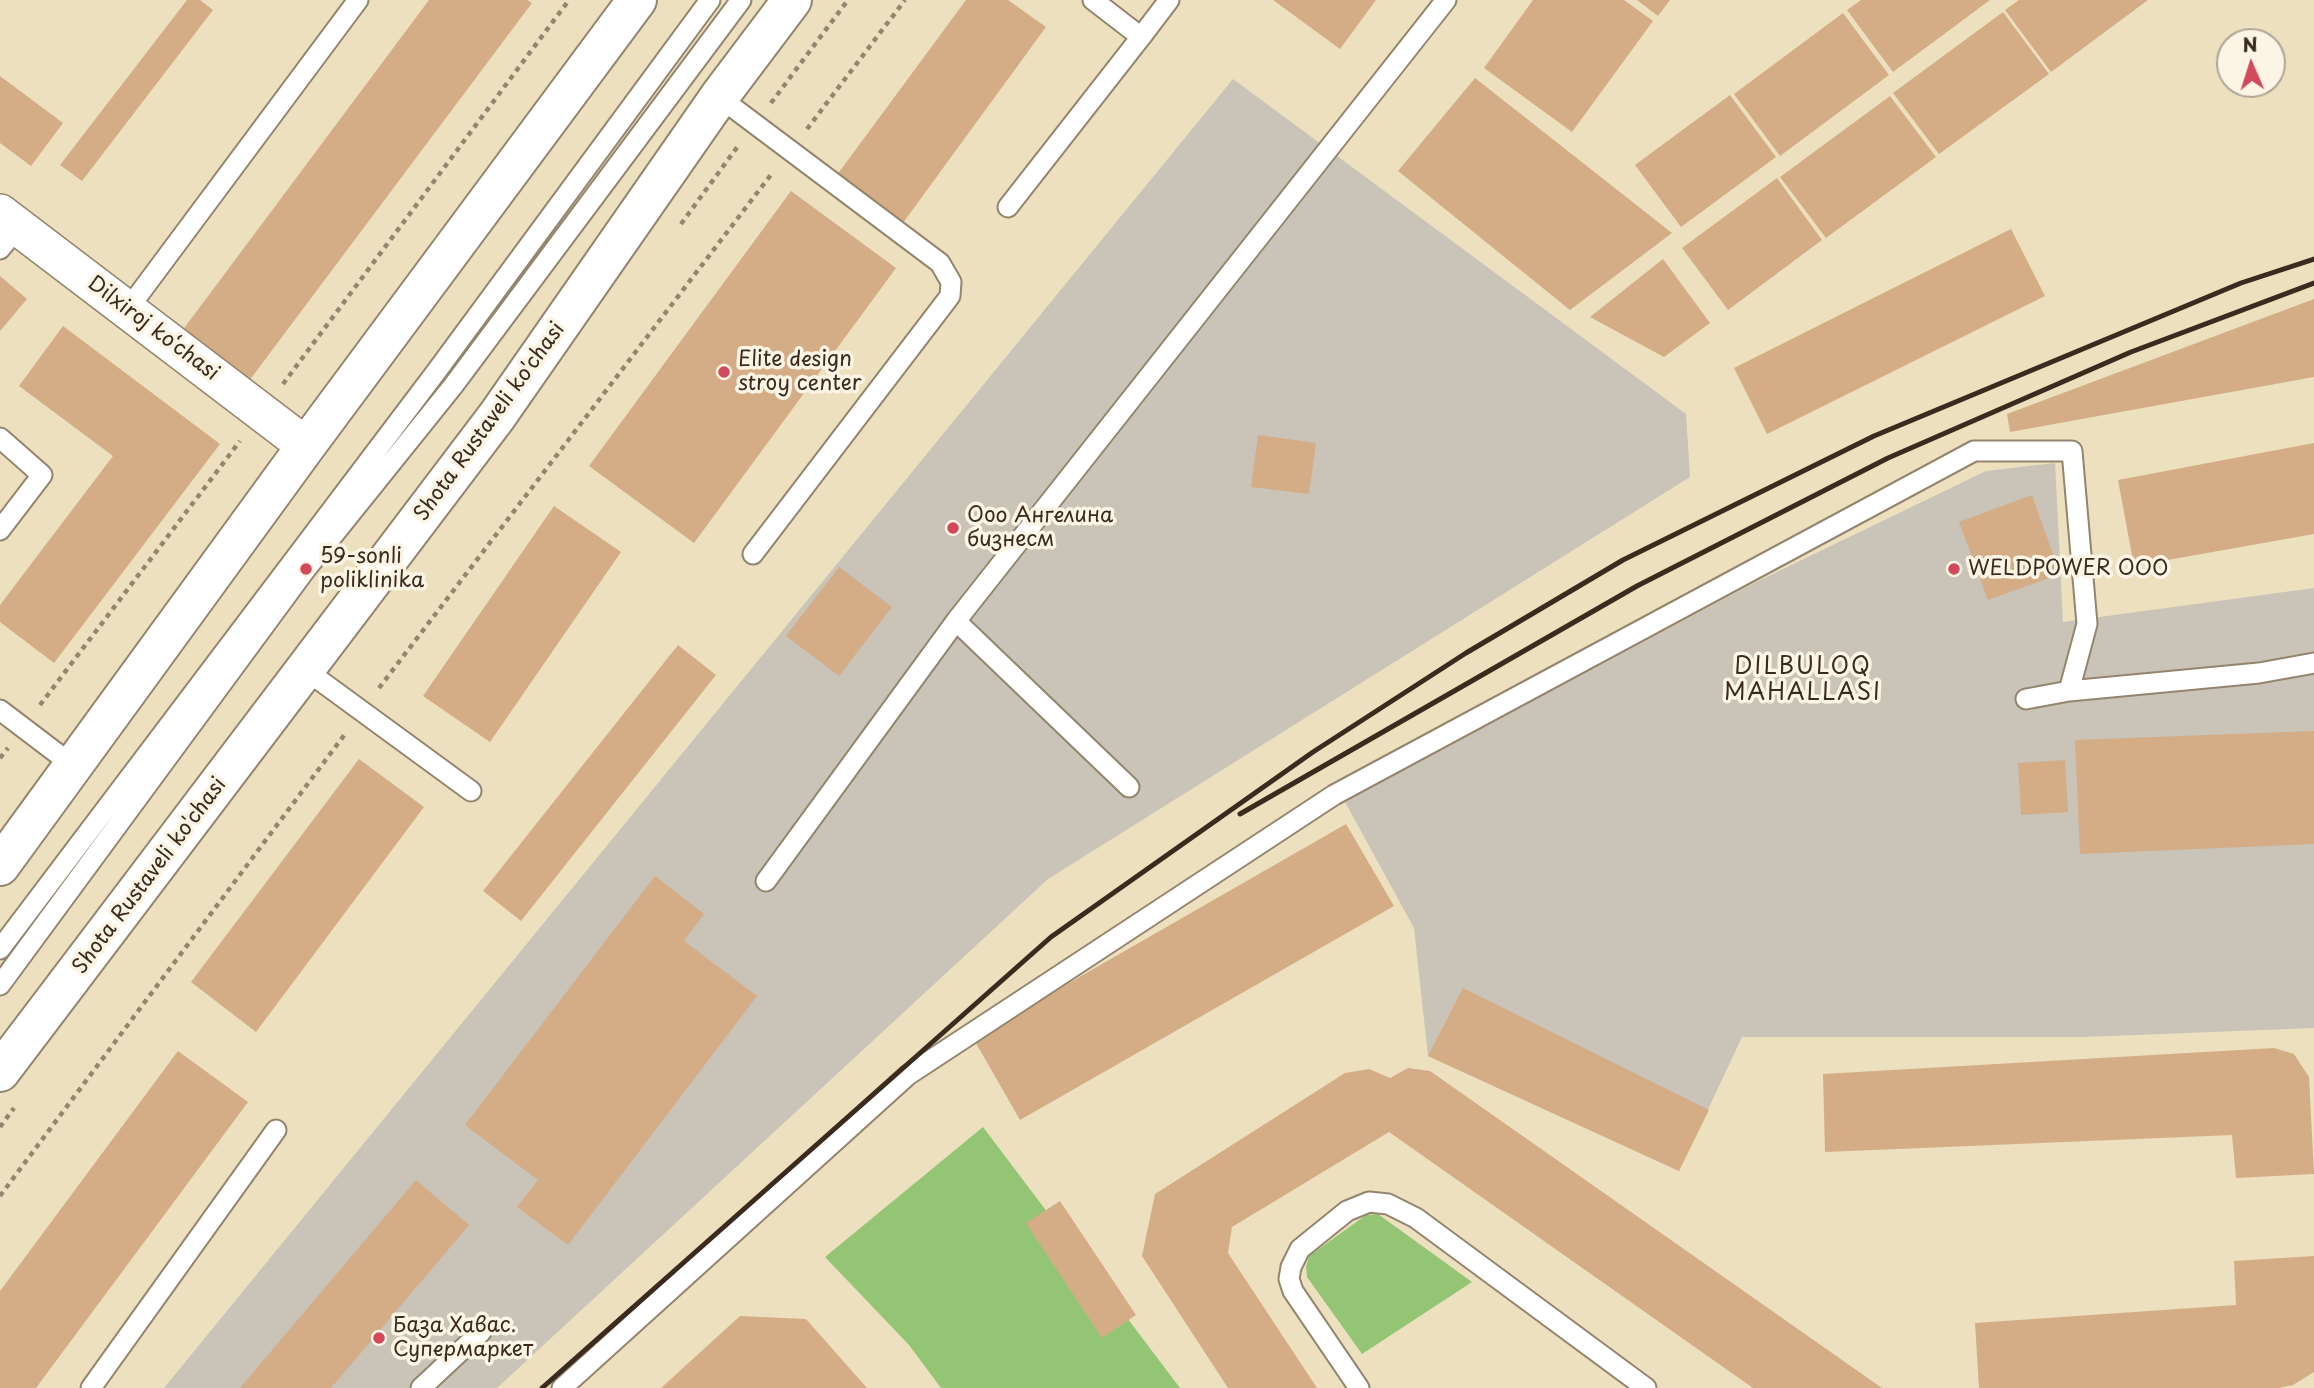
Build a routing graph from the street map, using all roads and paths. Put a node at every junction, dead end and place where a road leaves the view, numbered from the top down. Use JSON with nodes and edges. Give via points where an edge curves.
{"nodes":[{"id":1,"x":358,"y":0,"type":"edge"},
{"id":2,"x":637,"y":0,"type":"edge"},
{"id":3,"x":710,"y":0,"type":"edge"},
{"id":4,"x":741,"y":0,"type":"edge"},
{"id":5,"x":792,"y":0,"type":"edge"},
{"id":6,"x":905,"y":0,"type":"edge"},
{"id":7,"x":1093,"y":0,"type":"edge"},
{"id":8,"x":1170,"y":0,"type":"edge"},
{"id":9,"x":1446,"y":0,"type":"edge"},
{"id":10,"x":1141,"y":37,"type":"junction"},
{"id":11,"x":719,"y":97,"type":"junction"},
{"id":12,"x":791,"y":150,"type":"junction"},
{"id":13,"x":1009,"y":207,"type":"dead end"},
{"id":14,"x":6,"y":230,"type":"edge"},
{"id":15,"x":128,"y":309,"type":"junction"},
{"id":16,"x":0,"y":438,"type":"edge"},
{"id":17,"x":306,"y":446,"type":"junction"},
{"id":18,"x":0,"y":530,"type":"edge"},
{"id":19,"x":753,"y":554,"type":"dead end"},
{"id":20,"x":956,"y":621,"type":"junction"},
{"id":21,"x":2314,"y":663,"type":"edge"},
{"id":22,"x":307,"y":671,"type":"junction"},
{"id":23,"x":2069,"y":691,"type":"junction"},
{"id":24,"x":2026,"y":699,"type":"dead end"},
{"id":25,"x":0,"y":710,"type":"edge"},
{"id":26,"x":362,"y":711,"type":"junction"},
{"id":27,"x":75,"y":767,"type":"junction"},
{"id":28,"x":1129,"y":787,"type":"dead end"},
{"id":29,"x":471,"y":791,"type":"dead end"},
{"id":30,"x":0,"y":866,"type":"edge"},
{"id":31,"x":766,"y":881,"type":"dead end"},
{"id":32,"x":25,"y":916,"type":"junction"},
{"id":33,"x":0,"y":935,"type":"edge"},
{"id":34,"x":0,"y":949,"type":"edge"},
{"id":35,"x":0,"y":985,"type":"edge"},
{"id":36,"x":0,"y":1072,"type":"edge"},
{"id":37,"x":276,"y":1130,"type":"dead end"},
{"id":38,"x":0,"y":1196,"type":"edge"},
{"id":39,"x":481,"y":1332,"type":"dead end"},
{"id":40,"x":91,"y":1388,"type":"edge"},
{"id":41,"x":421,"y":1388,"type":"edge"},
{"id":42,"x":562,"y":1388,"type":"edge"},
{"id":43,"x":1359,"y":1388,"type":"edge"},
{"id":44,"x":1646,"y":1388,"type":"edge"}],
"edges":[{"from":1,"to":15,"type":"lane"},
{"from":2,"to":17,"type":"main road"},
{"from":3,"to":32,"type":"lane","via":[[442,365]]},
{"from":4,"to":35,"type":"lane","via":[[453,386],[306,569]]},
{"from":5,"to":11,"type":"main road","name":"Shota Rustaveli ko'chasi"},
{"from":6,"to":12,"type":"path"},
{"from":7,"to":10,"type":"lane"},
{"from":8,"to":10,"type":"lane"},
{"from":9,"to":20,"type":"lane"},
{"from":10,"to":13,"type":"lane"},
{"from":11,"to":12,"type":"lane"},
{"from":11,"to":22,"type":"main road","name":"Shota Rustaveli ko'chasi","via":[[497,416]]},
{"from":12,"to":19,"type":"lane","via":[[940,263],[951,282],[950,296]]},
{"from":12,"to":26,"type":"path"},
{"from":14,"to":15,"type":"street","name":"Dilxiroj ko‘chasi"},
{"from":15,"to":17,"type":"street","name":"Dilxiroj ko‘chasi"},
{"from":16,"to":18,"type":"lane","via":[[42,475]]},
{"from":17,"to":27,"type":"main road"},
{"from":20,"to":28,"type":"lane"},
{"from":20,"to":31,"type":"lane"},
{"from":21,"to":23,"type":"lane","via":[[2259,673]]},
{"from":22,"to":26,"type":"lane"},
{"from":22,"to":36,"type":"main road","name":"Shota Rustaveli ko'chasi"},
{"from":23,"to":24,"type":"lane"},
{"from":23,"to":42,"type":"lane","via":[[2087,624],[2072,451],[1974,452],[1334,795],[908,1075]]},
{"from":25,"to":27,"type":"lane"},
{"from":26,"to":29,"type":"lane"},
{"from":26,"to":38,"type":"path"},
{"from":27,"to":30,"type":"main road"},
{"from":32,"to":33,"type":"lane"},
{"from":32,"to":34,"type":"lane"},
{"from":37,"to":40,"type":"lane"},
{"from":39,"to":41,"type":"lane"},
{"from":43,"to":44,"type":"lane","via":[[1289,1279],[1300,1249],[1347,1211],[1369,1202],[1388,1204],[1416,1218]]}]}
